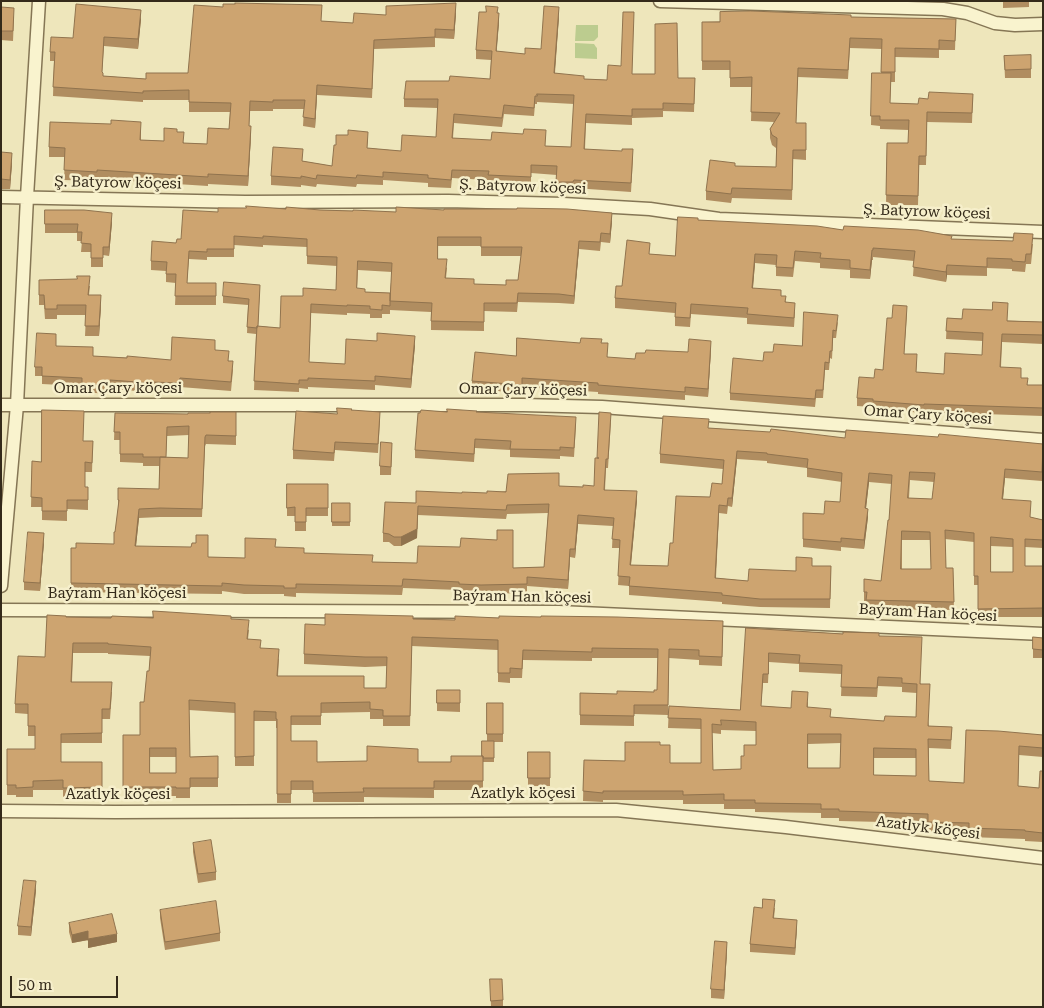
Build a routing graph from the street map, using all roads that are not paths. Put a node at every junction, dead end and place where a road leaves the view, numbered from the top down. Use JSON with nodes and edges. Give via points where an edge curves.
{"nodes":[{"id":1,"x":39,"y":1,"type":"edge"},
{"id":2,"x":660,"y":1,"type":"edge"},
{"id":3,"x":1043,"y":24,"type":"edge"},
{"id":4,"x":1,"y":197,"type":"edge"},
{"id":5,"x":27,"y":197,"type":"junction"},
{"id":6,"x":1043,"y":232,"type":"edge"},
{"id":7,"x":1,"y":405,"type":"edge"},
{"id":8,"x":16,"y":405,"type":"junction"},
{"id":9,"x":1043,"y":440,"type":"edge"},
{"id":10,"x":1,"y":586,"type":"edge"},
{"id":11,"x":1,"y":610,"type":"edge"},
{"id":12,"x":1043,"y":634,"type":"edge"},
{"id":13,"x":1,"y":811,"type":"edge"},
{"id":14,"x":1043,"y":858,"type":"edge"}],
"edges":[{"from":1,"to":5,"type":"street"},
{"from":2,"to":3,"type":"street","via":[[943,9],[995,23]]},
{"from":4,"to":5,"type":"street","name":"Ş. Batyrow köçesi"},
{"from":5,"to":6,"type":"street","name":"Ş. Batyrow köçesi","via":[[563,204],[650,209],[719,219]]},
{"from":5,"to":8,"type":"street"},
{"from":7,"to":8,"type":"street","name":"Omar Çary köçesi"},
{"from":8,"to":9,"type":"street","name":"Omar Çary köçesi","via":[[592,407]]},
{"from":8,"to":10,"type":"street"},
{"from":11,"to":12,"type":"street","name":"Baýram Han köçesi","via":[[559,612]]},
{"from":13,"to":14,"type":"street","name":"Azatlyk köçesi","via":[[616,810]]}]}
